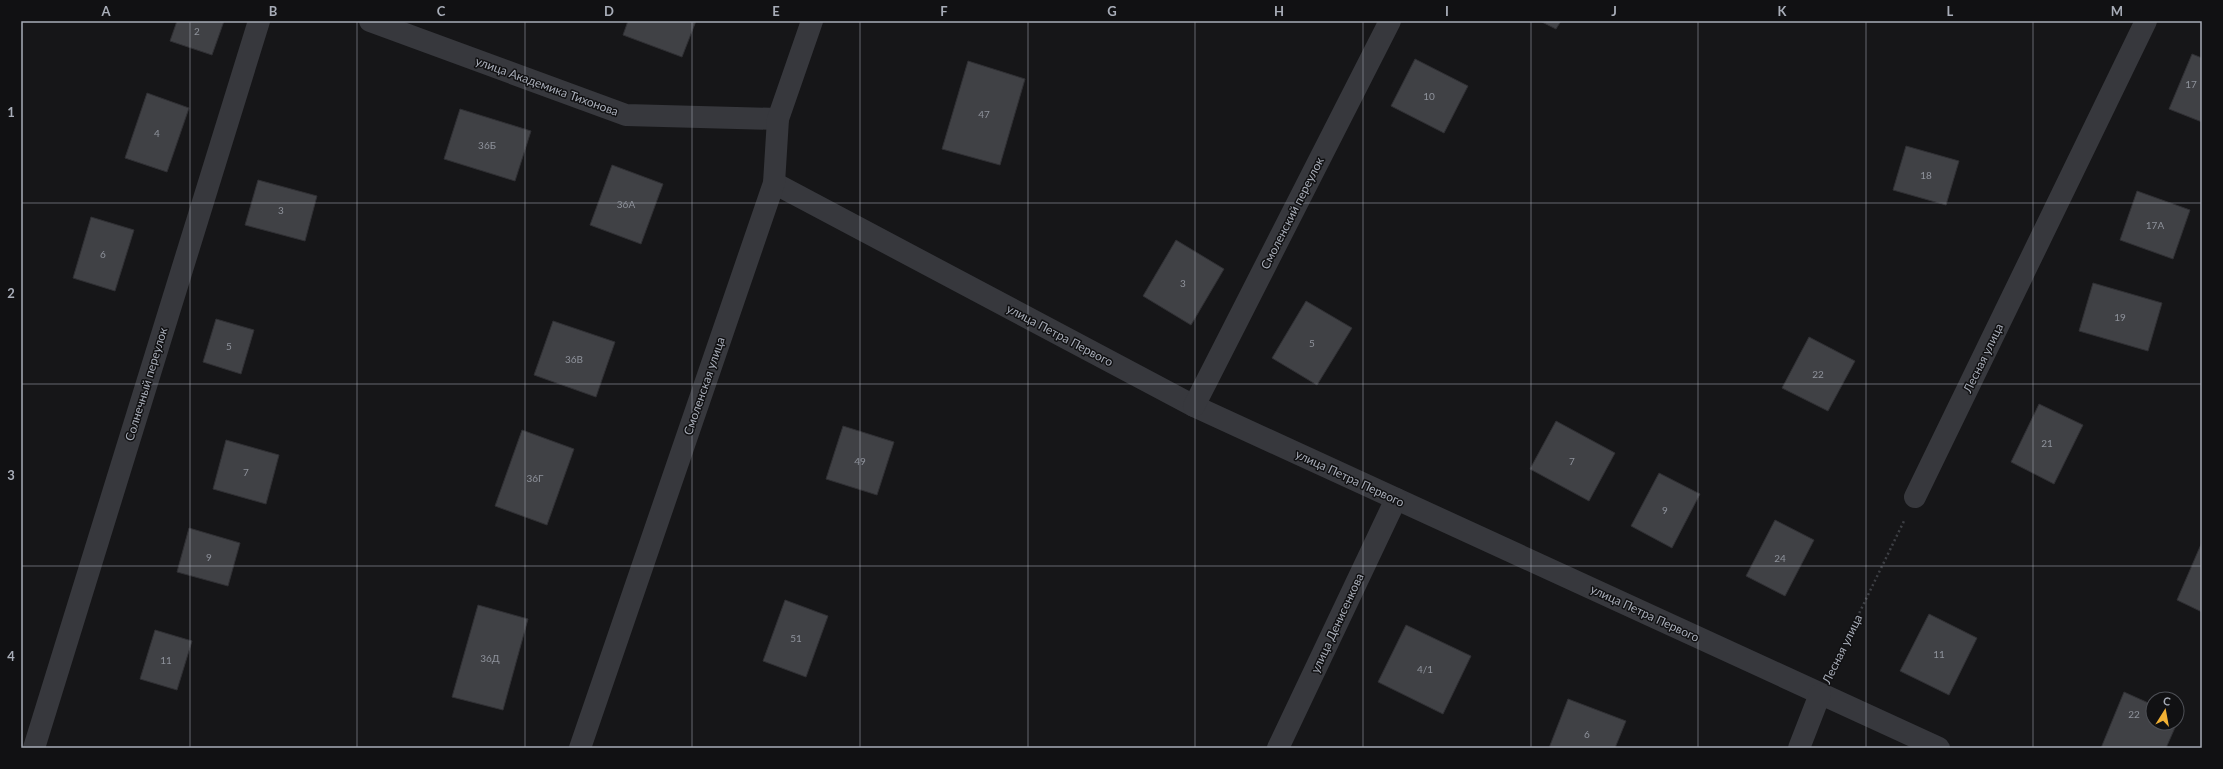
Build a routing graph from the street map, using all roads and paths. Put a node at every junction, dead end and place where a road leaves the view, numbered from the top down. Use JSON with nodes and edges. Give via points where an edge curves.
{"nodes":[{"id":1,"x":259,"y":21,"type":"edge"},
{"id":2,"x":370,"y":21,"type":"edge"},
{"id":3,"x":812,"y":21,"type":"edge"},
{"id":4,"x":1390,"y":21,"type":"edge"},
{"id":5,"x":2146,"y":21,"type":"edge"},
{"id":6,"x":778,"y":119,"type":"junction"},
{"id":7,"x":774,"y":183,"type":"junction"},
{"id":8,"x":1194,"y":406,"type":"junction"},
{"id":9,"x":1915,"y":497,"type":"joint"},
{"id":10,"x":1396,"y":499,"type":"junction"},
{"id":11,"x":1820,"y":694,"type":"junction"},
{"id":12,"x":34,"y":748,"type":"edge"},
{"id":13,"x":580,"y":748,"type":"edge"},
{"id":14,"x":1278,"y":748,"type":"edge"},
{"id":15,"x":1799,"y":748,"type":"edge"},
{"id":16,"x":1939,"y":748,"type":"edge"}],
"edges":[{"from":1,"to":12,"type":"street","name":"Солнечный переулок"},
{"from":2,"to":6,"type":"street","name":"улица Академика Тихонова","via":[[626,115]]},
{"from":3,"to":6,"type":"street","name":"Смоленская улица"},
{"from":4,"to":8,"type":"street","name":"Смоленский переулок"},
{"from":5,"to":9,"type":"street","name":"Лесная улица"},
{"from":6,"to":7,"type":"street","name":"Смоленская улица"},
{"from":7,"to":8,"type":"street","name":"улица Петра Первого"},
{"from":7,"to":13,"type":"street","name":"Смоленская улица"},
{"from":8,"to":10,"type":"street","name":"улица Петра Первого"},
{"from":9,"to":11,"type":"path","name":"Лесная улица"},
{"from":10,"to":11,"type":"street","name":"улица Петра Первого"},
{"from":10,"to":14,"type":"street","name":"улица Денисенкова"},
{"from":11,"to":15,"type":"street"},
{"from":11,"to":16,"type":"street","name":"улица Петра Первого"}]}
